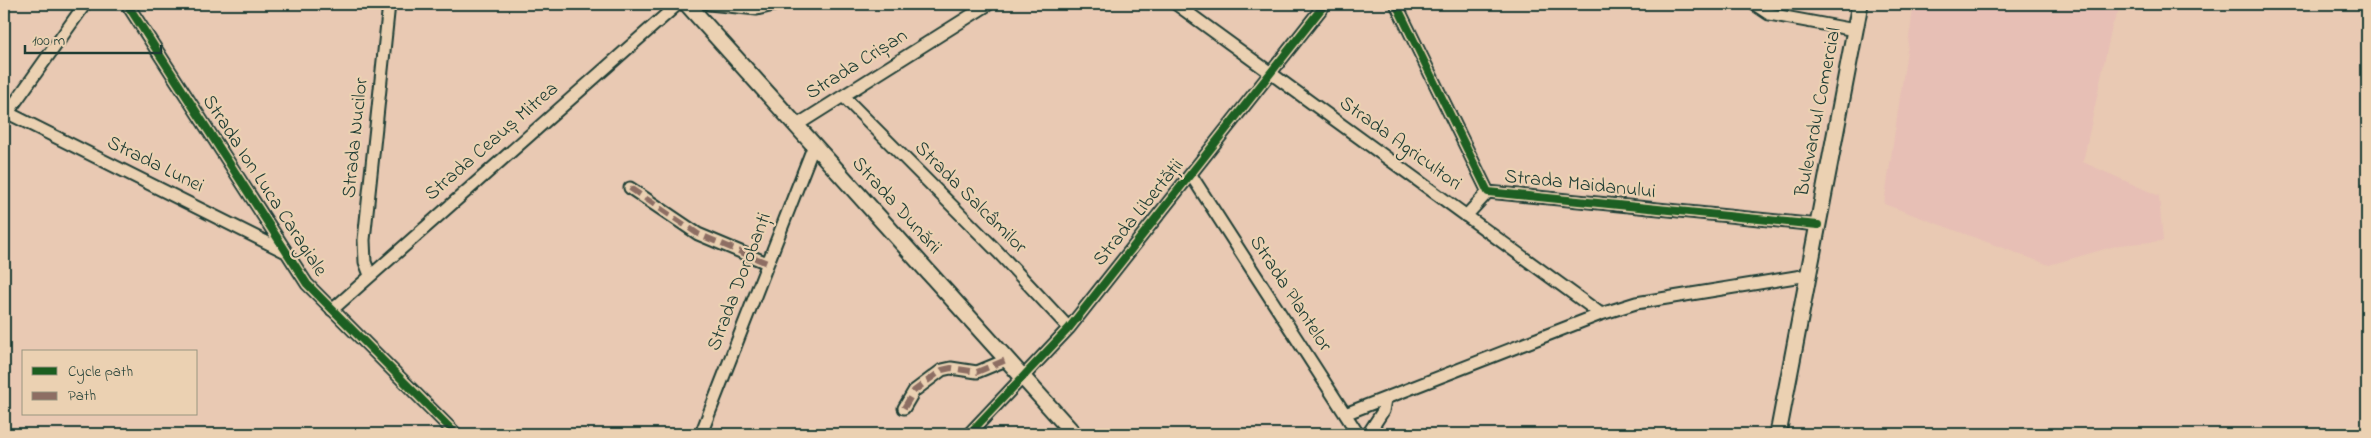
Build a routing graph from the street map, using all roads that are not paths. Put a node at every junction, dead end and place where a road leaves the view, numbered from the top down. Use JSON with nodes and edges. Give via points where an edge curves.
{"nodes":[{"id":1,"x":85,"y":4,"type":"edge"},
{"id":2,"x":127,"y":4,"type":"edge"},
{"id":3,"x":389,"y":4,"type":"edge"},
{"id":4,"x":678,"y":4,"type":"edge"},
{"id":5,"x":688,"y":4,"type":"edge"},
{"id":6,"x":710,"y":4,"type":"edge"},
{"id":7,"x":778,"y":4,"type":"edge"},
{"id":8,"x":989,"y":4,"type":"edge"},
{"id":9,"x":1176,"y":4,"type":"edge"},
{"id":10,"x":1325,"y":4,"type":"edge"},
{"id":11,"x":1396,"y":4,"type":"edge"},
{"id":12,"x":1754,"y":4,"type":"edge"},
{"id":13,"x":1860,"y":4,"type":"edge"},
{"id":14,"x":1855,"y":30,"type":"junction"},
{"id":15,"x":1271,"y":73,"type":"junction"},
{"id":16,"x":843,"y":96,"type":"junction"},
{"id":17,"x":6,"y":116,"type":"edge"},
{"id":18,"x":797,"y":126,"type":"junction"},
{"id":19,"x":814,"y":145,"type":"junction"},
{"id":20,"x":1191,"y":175,"type":"junction"},
{"id":21,"x":630,"y":188,"type":"dead end"},
{"id":22,"x":1488,"y":192,"type":"junction"},
{"id":23,"x":1466,"y":216,"type":"junction"},
{"id":24,"x":1818,"y":225,"type":"junction"},
{"id":25,"x":286,"y":252,"type":"junction"},
{"id":26,"x":767,"y":264,"type":"junction"},
{"id":27,"x":370,"y":275,"type":"junction"},
{"id":28,"x":1808,"y":275,"type":"junction"},
{"id":29,"x":332,"y":310,"type":"junction"},
{"id":30,"x":1601,"y":314,"type":"junction"},
{"id":31,"x":1069,"y":328,"type":"junction"},
{"id":32,"x":1006,"y":360,"type":"junction"},
{"id":33,"x":1024,"y":378,"type":"junction"},
{"id":34,"x":1385,"y":399,"type":"junction"},
{"id":35,"x":904,"y":408,"type":"dead end"},
{"id":36,"x":1345,"y":414,"type":"junction"},
{"id":37,"x":456,"y":434,"type":"edge"},
{"id":38,"x":701,"y":434,"type":"edge"},
{"id":39,"x":969,"y":434,"type":"edge"},
{"id":40,"x":1074,"y":434,"type":"edge"},
{"id":41,"x":1358,"y":434,"type":"edge"},
{"id":42,"x":1368,"y":434,"type":"edge"},
{"id":43,"x":1778,"y":434,"type":"edge"}],
"edges":[{"from":1,"to":17,"type":"street"},
{"from":2,"to":25,"type":"street","name":"Strada Ion Luca Caragiale"},
{"from":3,"to":27,"type":"street","name":"Strada Nucilor","via":[[364,240],[365,262]]},
{"from":4,"to":27,"type":"street","name":"Strada Ceauș Mitrea"},
{"from":5,"to":18,"type":"main road","name":"Strada Dunării"},
{"from":6,"to":7,"type":"street","via":[[757,9]]},
{"from":8,"to":16,"type":"street","name":"Strada Crișan"},
{"from":9,"to":15,"type":"street","name":"Strada Agricultori"},
{"from":10,"to":15,"type":"street","name":"Strada Libertății"},
{"from":11,"to":22,"type":"street","name":"Strada Maidanului"},
{"from":12,"to":14,"type":"street","via":[[1769,14]]},
{"from":13,"to":14,"type":"main road","name":"Bulevardul Comercial"},
{"from":14,"to":24,"type":"main road","name":"Bulevardul Comercial"},
{"from":15,"to":20,"type":"street","name":"Strada Libertății"},
{"from":15,"to":23,"type":"street","name":"Strada Agricultori"},
{"from":16,"to":18,"type":"street","name":"Strada Crișan"},
{"from":16,"to":31,"type":"street","name":"Strada Salcâmilor"},
{"from":17,"to":25,"type":"street","name":"Strada Lunei"},
{"from":18,"to":19,"type":"main road","name":"Strada Dunării"},
{"from":19,"to":26,"type":"street","name":"Strada Dorobanți"},
{"from":19,"to":32,"type":"main road","name":"Strada Dunării"},
{"from":20,"to":31,"type":"street","name":"Strada Libertății"},
{"from":20,"to":36,"type":"street","name":"Strada Plantelor"},
{"from":21,"to":26,"type":"street","via":[[698,234]]},
{"from":22,"to":23,"type":"street"},
{"from":22,"to":24,"type":"street","name":"Strada Maidanului"},
{"from":23,"to":30,"type":"street","name":"Strada Agricultori"},
{"from":24,"to":28,"type":"main road","name":"Bulevardul Comercial"},
{"from":25,"to":29,"type":"street","name":"Strada Ion Luca Caragiale","via":[[307,284]]},
{"from":26,"to":38,"type":"street","name":"Strada Dorobanți"},
{"from":27,"to":29,"type":"street","name":"Strada Ceauș Mitrea"},
{"from":28,"to":30,"type":"street","via":[[1636,303]]},
{"from":28,"to":43,"type":"main road","name":"Bulevardul Comercial"},
{"from":29,"to":37,"type":"street","name":"Strada Ion Luca Caragiale"},
{"from":30,"to":34,"type":"street"},
{"from":31,"to":33,"type":"street","name":"Strada Libertății"},
{"from":32,"to":33,"type":"main road","name":"Strada Dunării"},
{"from":32,"to":35,"type":"street","via":[[977,372],[951,368],[942,370],[914,390]]},
{"from":33,"to":39,"type":"street","name":"Strada Libertății"},
{"from":33,"to":40,"type":"main road","name":"Strada Dunării"},
{"from":34,"to":36,"type":"street"},
{"from":34,"to":42,"type":"street","via":[[1383,411]]},
{"from":36,"to":41,"type":"street","name":"Strada Plantelor"}]}
